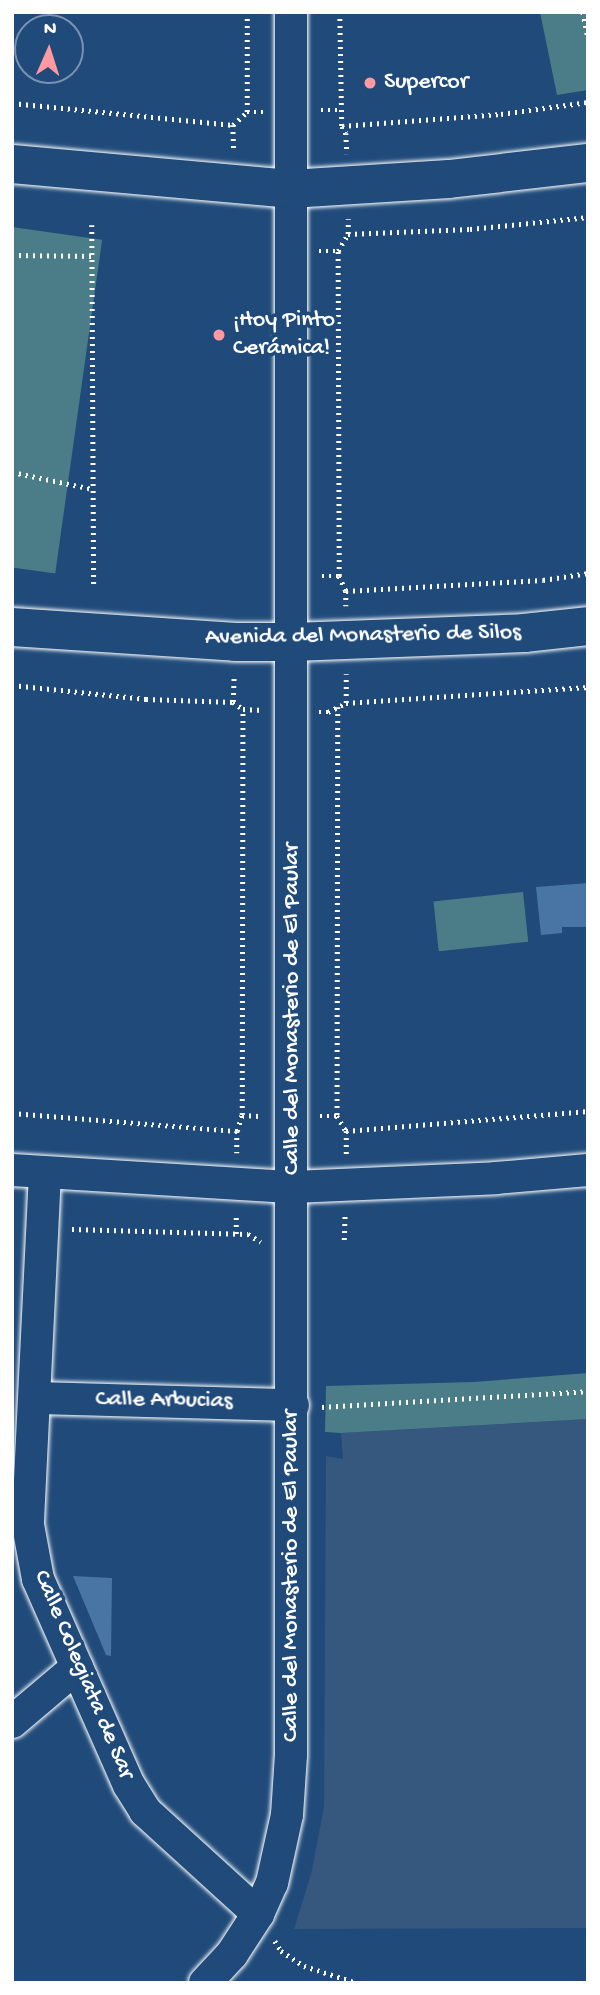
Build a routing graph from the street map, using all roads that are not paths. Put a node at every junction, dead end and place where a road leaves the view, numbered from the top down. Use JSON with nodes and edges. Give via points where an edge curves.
{"nodes":[{"id":1,"x":291,"y":12,"type":"edge"},
{"id":2,"x":588,"y":163,"type":"edge"},
{"id":3,"x":12,"y":164,"type":"edge"},
{"id":4,"x":290,"y":189,"type":"junction"},
{"id":5,"x":588,"y":626,"type":"edge"},
{"id":6,"x":12,"y":627,"type":"edge"},
{"id":7,"x":293,"y":642,"type":"junction"},
{"id":8,"x":12,"y":1170,"type":"edge"},
{"id":9,"x":588,"y":1170,"type":"edge"},
{"id":10,"x":45,"y":1174,"type":"junction"},
{"id":11,"x":293,"y":1188,"type":"junction"},
{"id":12,"x":36,"y":1398,"type":"junction"},
{"id":13,"x":293,"y":1405,"type":"junction"},
{"id":14,"x":20,"y":1532,"type":"edge"},
{"id":15,"x":77,"y":1667,"type":"junction"},
{"id":16,"x":12,"y":1722,"type":"edge"},
{"id":17,"x":258,"y":1914,"type":"junction"},
{"id":18,"x":205,"y":1983,"type":"edge"}],
"edges":[{"from":1,"to":4,"type":"street","name":"Calle del Monasterio de El Paular"},
{"from":2,"to":4,"type":"street","via":[[449,179]]},
{"from":3,"to":4,"type":"street"},
{"from":4,"to":7,"type":"street","name":"Calle del Monasterio de El Paular"},
{"from":5,"to":7,"type":"street","name":"Avenida del Monasterio de Silos","via":[[524,633]]},
{"from":6,"to":7,"type":"street","name":"Avenida del Monasterio de Silos"},
{"from":7,"to":11,"type":"street","name":"Calle del Monasterio de El Paular"},
{"from":8,"to":10,"type":"street"},
{"from":9,"to":11,"type":"street"},
{"from":10,"to":11,"type":"street"},
{"from":10,"to":12,"type":"street","name":"Calle Colegiata de Sar"},
{"from":11,"to":13,"type":"street","name":"Calle del Monasterio de El Paular"},
{"from":12,"to":13,"type":"street","name":"Calle Arbucias"},
{"from":12,"to":14,"type":"street","name":"Calle Colegiata de Sar"},
{"from":13,"to":17,"type":"street","name":"Calle del Monasterio de El Paular","via":[[288,1803],[272,1883]]},
{"from":14,"to":15,"type":"street","name":"Calle Colegiata de Sar"},
{"from":15,"to":16,"type":"street"},
{"from":15,"to":17,"type":"street","name":"Calle Colegiata de Sar","via":[[145,1811]]},
{"from":17,"to":18,"type":"street","name":"Calle del Monasterio de El Paular","via":[[232,1954]]}]}
